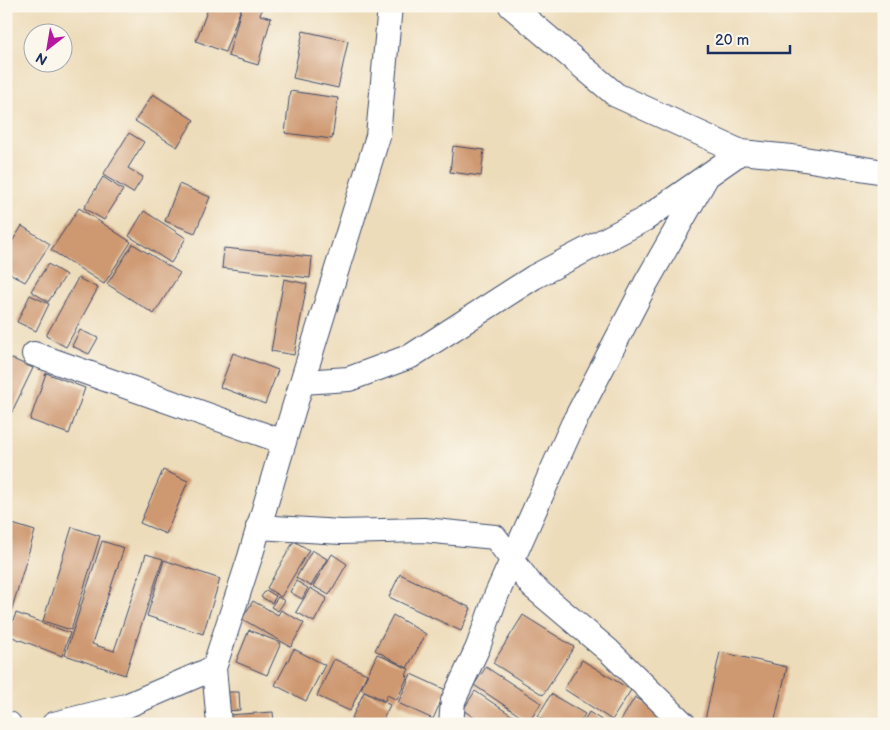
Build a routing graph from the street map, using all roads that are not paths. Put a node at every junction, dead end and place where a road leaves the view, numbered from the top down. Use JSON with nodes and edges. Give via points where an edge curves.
{"nodes":[{"id":1,"x":390,"y":6,"type":"edge"},
{"id":2,"x":511,"y":6,"type":"edge"},
{"id":3,"x":741,"y":152,"type":"junction"},
{"id":4,"x":884,"y":172,"type":"edge"},
{"id":5,"x":707,"y":176,"type":"junction"},
{"id":6,"x":34,"y":354,"type":"dead end"},
{"id":7,"x":302,"y":382,"type":"junction"},
{"id":8,"x":284,"y":442,"type":"junction"},
{"id":9,"x":258,"y":527,"type":"junction"},
{"id":10,"x":512,"y":559,"type":"junction"},
{"id":11,"x":214,"y":668,"type":"junction"},
{"id":12,"x":54,"y":724,"type":"edge"},
{"id":13,"x":219,"y":724,"type":"edge"},
{"id":14,"x":451,"y":724,"type":"edge"},
{"id":15,"x":684,"y":724,"type":"edge"}],
"edges":[{"from":1,"to":7,"type":"street","via":[[378,136]]},
{"from":2,"to":3,"type":"street","via":[[616,95]]},
{"from":3,"to":4,"type":"street"},
{"from":3,"to":5,"type":"street"},
{"from":5,"to":7,"type":"street","via":[[645,219],[534,277],[411,356],[349,379]]},
{"from":5,"to":10,"type":"street","via":[[646,283],[573,424]]},
{"from":6,"to":8,"type":"street"},
{"from":7,"to":8,"type":"street"},
{"from":8,"to":9,"type":"street"},
{"from":9,"to":10,"type":"street","via":[[341,532],[424,530],[494,537]]},
{"from":9,"to":11,"type":"street"},
{"from":10,"to":14,"type":"street","via":[[453,701]]},
{"from":10,"to":15,"type":"street","via":[[532,586],[609,651]]},
{"from":11,"to":12,"type":"street","via":[[126,706]]},
{"from":11,"to":13,"type":"street"}]}
